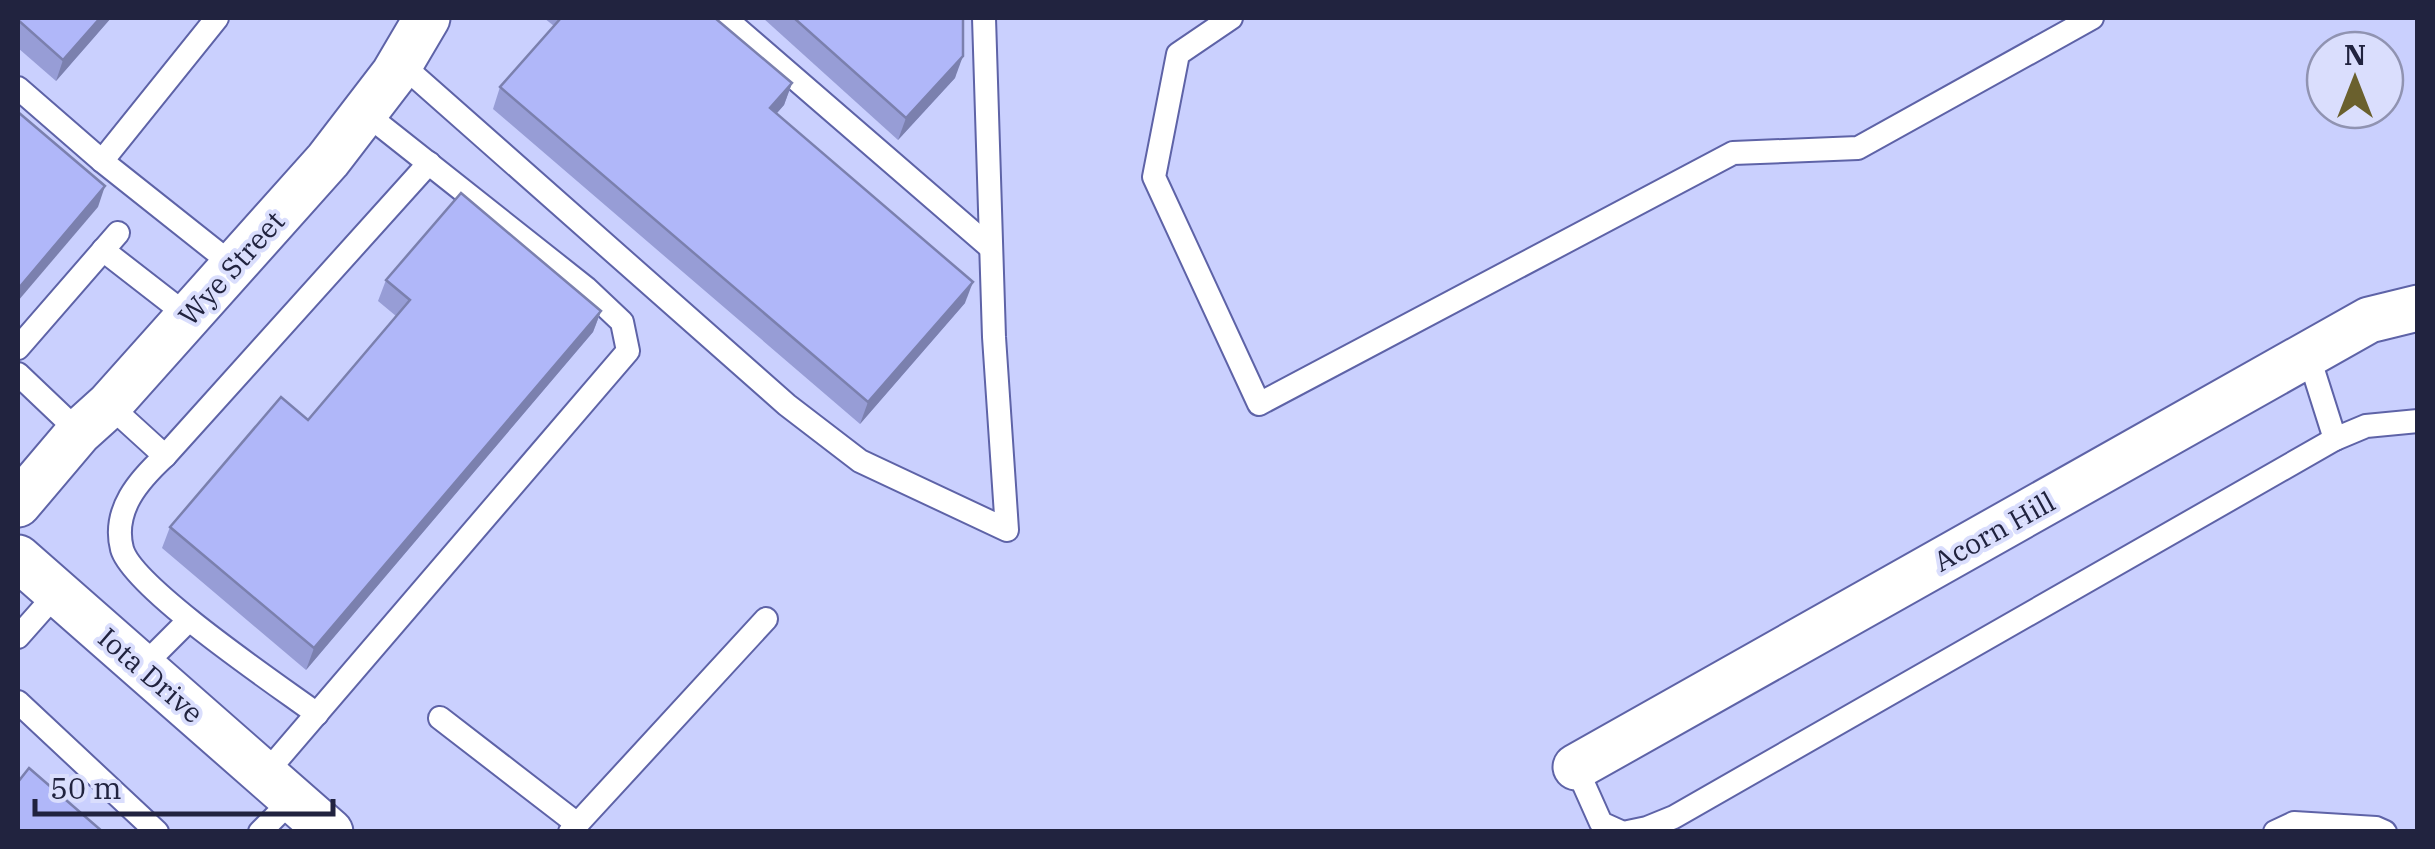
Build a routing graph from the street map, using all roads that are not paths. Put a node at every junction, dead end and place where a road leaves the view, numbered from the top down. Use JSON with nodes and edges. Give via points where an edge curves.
{"nodes":[{"id":1,"x":218,"y":18,"type":"edge"},
{"id":2,"x":426,"y":18,"type":"edge"},
{"id":3,"x":724,"y":18,"type":"edge"},
{"id":4,"x":984,"y":18,"type":"edge"},
{"id":5,"x":1231,"y":18,"type":"edge"},
{"id":6,"x":2092,"y":18,"type":"edge"},
{"id":7,"x":400,"y":63,"type":"junction"},
{"id":8,"x":18,"y":88,"type":"edge"},
{"id":9,"x":365,"y":112,"type":"junction"},
{"id":10,"x":102,"y":161,"type":"junction"},
{"id":11,"x":429,"y":163,"type":"junction"},
{"id":12,"x":991,"y":248,"type":"junction"},
{"id":13,"x":232,"y":266,"type":"junction"},
{"id":14,"x":2418,"y":308,"type":"edge"},
{"id":15,"x":188,"y":316,"type":"junction"},
{"id":16,"x":18,"y":348,"type":"edge"},
{"id":17,"x":2308,"y":354,"type":"junction"},
{"id":18,"x":18,"y":374,"type":"edge"},
{"id":19,"x":94,"y":418,"type":"junction"},
{"id":20,"x":2418,"y":421,"type":"edge"},
{"id":21,"x":2334,"y":439,"type":"junction"},
{"id":22,"x":165,"y":456,"type":"junction"},
{"id":23,"x":18,"y":504,"type":"edge"},
{"id":24,"x":18,"y":558,"type":"edge"},
{"id":25,"x":57,"y":593,"type":"junction"},
{"id":26,"x":189,"y":620,"type":"junction"},
{"id":27,"x":766,"y":620,"type":"dead end"},
{"id":28,"x":18,"y":638,"type":"edge"},
{"id":29,"x":142,"y":667,"type":"junction"},
{"id":30,"x":18,"y":702,"type":"edge"},
{"id":31,"x":317,"y":714,"type":"junction"},
{"id":32,"x":440,"y":718,"type":"dead end"},
{"id":33,"x":1576,"y":766,"type":"joint"},
{"id":34,"x":279,"y":787,"type":"junction"},
{"id":35,"x":573,"y":827,"type":"edge"},
{"id":36,"x":157,"y":832,"type":"edge"},
{"id":37,"x":260,"y":832,"type":"edge"},
{"id":38,"x":330,"y":832,"type":"edge"},
{"id":39,"x":1620,"y":832,"type":"edge"},
{"id":40,"x":1628,"y":832,"type":"edge"},
{"id":41,"x":2275,"y":832,"type":"edge"},
{"id":42,"x":2385,"y":832,"type":"edge"}],
"edges":[{"from":1,"to":10,"type":"lane"},
{"from":2,"to":7,"type":"street","name":"Wye Street"},
{"from":3,"to":12,"type":"lane"},
{"from":4,"to":12,"type":"lane"},
{"from":5,"to":6,"type":"lane","via":[[1178,54],[1154,177],[1259,404],[1733,154],[1858,148]]},
{"from":7,"to":9,"type":"street","name":"Wye Street"},
{"from":7,"to":12,"type":"lane","via":[[772,392],[860,461],[1007,530]]},
{"from":8,"to":10,"type":"lane"},
{"from":9,"to":11,"type":"lane"},
{"from":9,"to":13,"type":"street","name":"Wye Street"},
{"from":10,"to":13,"type":"lane"},
{"from":11,"to":22,"type":"lane"},
{"from":11,"to":31,"type":"lane","via":[[598,299],[622,322],[628,351]]},
{"from":13,"to":15,"type":"street","name":"Wye Street"},
{"from":14,"to":17,"type":"street","name":"Acorn Hill","via":[[2368,320]]},
{"from":15,"to":16,"type":"lane","via":[[111,242]]},
{"from":15,"to":19,"type":"street","name":"Wye Street"},
{"from":17,"to":21,"type":"lane"},
{"from":17,"to":33,"type":"street","name":"Acorn Hill"},
{"from":18,"to":19,"type":"lane"},
{"from":19,"to":22,"type":"lane"},
{"from":19,"to":23,"type":"street","name":"Wye Street"},
{"from":20,"to":21,"type":"lane","via":[[2366,426]]},
{"from":21,"to":40,"type":"lane","via":[[1674,817]]},
{"from":22,"to":26,"type":"lane","via":[[137,482],[124,509],[123,554]]},
{"from":24,"to":25,"type":"street","name":"Iota Drive"},
{"from":25,"to":28,"type":"lane"},
{"from":25,"to":29,"type":"street","name":"Iota Drive"},
{"from":26,"to":29,"type":"lane"},
{"from":26,"to":31,"type":"lane"},
{"from":27,"to":35,"type":"lane"},
{"from":29,"to":34,"type":"street","name":"Iota Drive"},
{"from":30,"to":36,"type":"lane"},
{"from":31,"to":34,"type":"lane"},
{"from":32,"to":35,"type":"lane"},
{"from":33,"to":39,"type":"lane","via":[[1601,822]]},
{"from":34,"to":37,"type":"lane"},
{"from":34,"to":38,"type":"street","name":"Iota Drive"},
{"from":41,"to":42,"type":"lane","via":[[2294,822]]}]}
